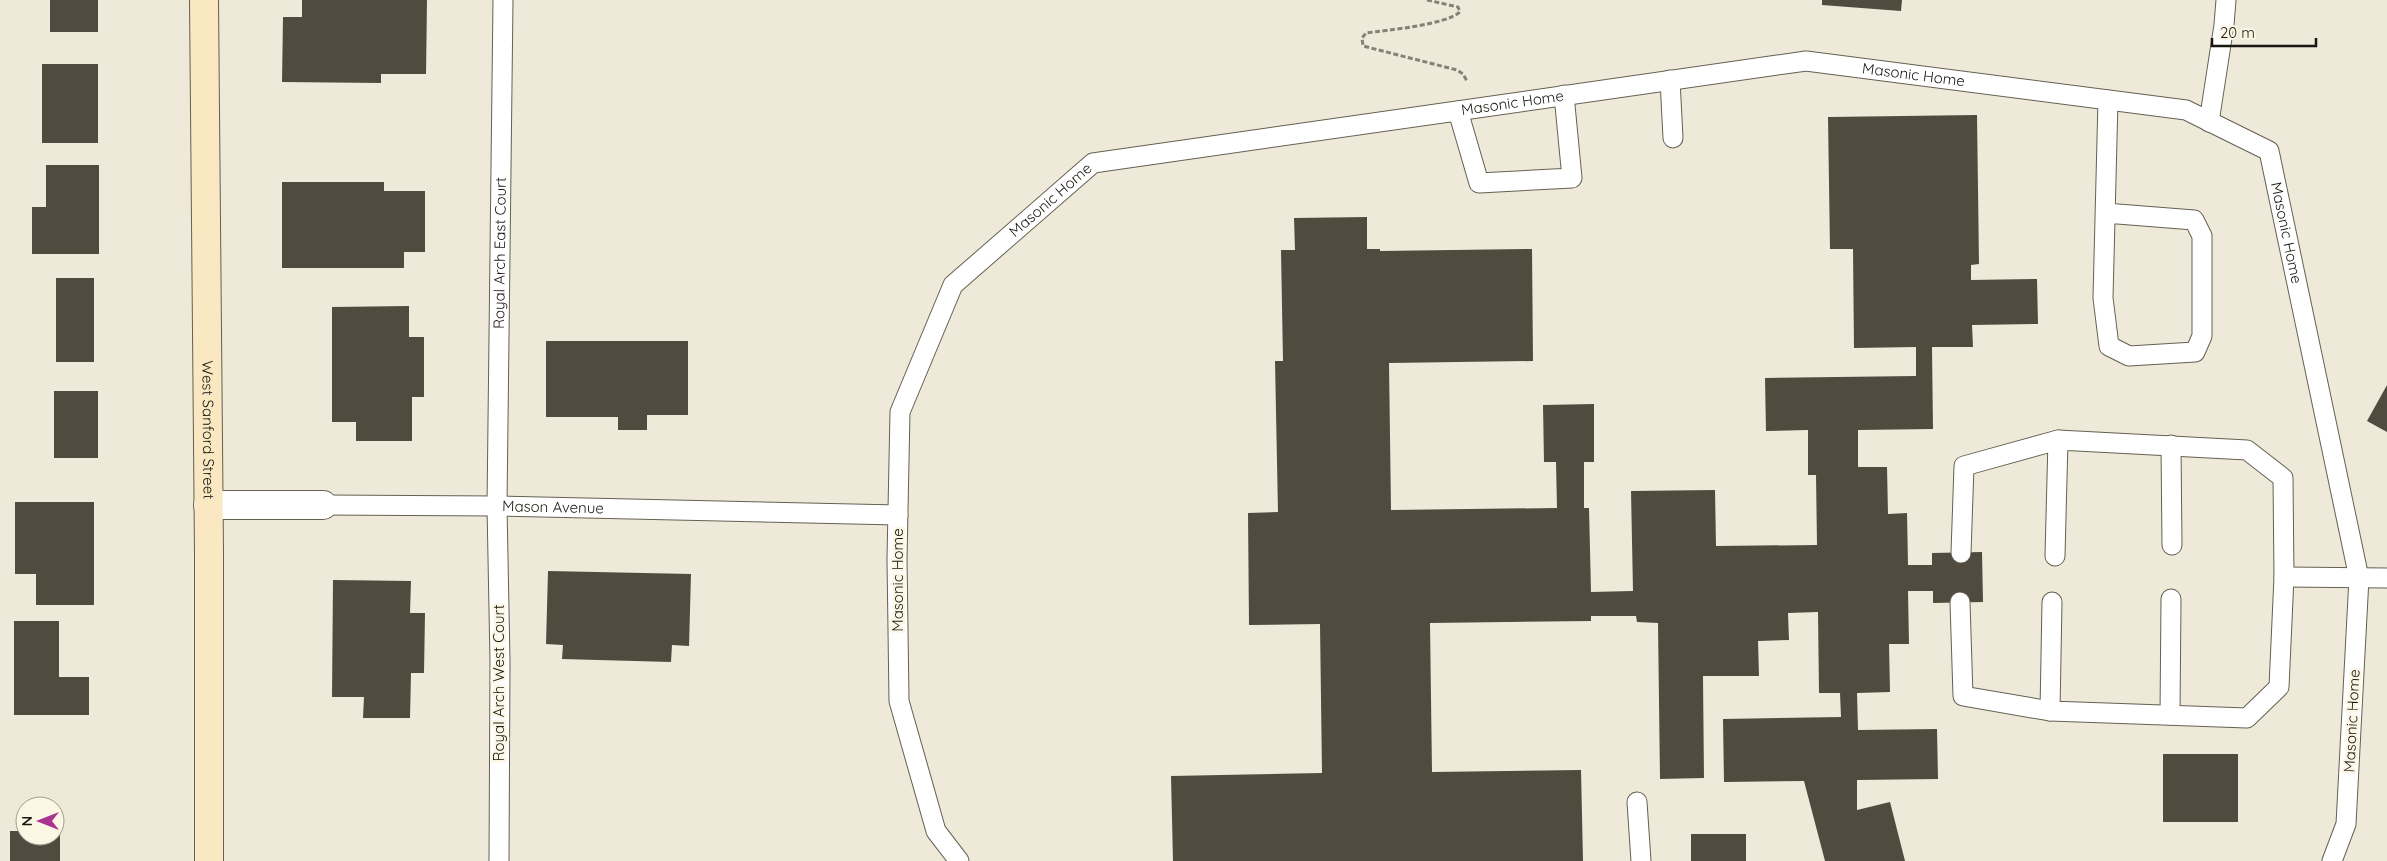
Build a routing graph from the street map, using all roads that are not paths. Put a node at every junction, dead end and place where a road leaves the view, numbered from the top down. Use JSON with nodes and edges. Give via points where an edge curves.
{"nodes":[{"id":1,"x":204,"y":0,"type":"edge"},
{"id":2,"x":503,"y":0,"type":"edge"},
{"id":3,"x":2226,"y":0,"type":"edge"},
{"id":4,"x":1670,"y":80,"type":"junction"},
{"id":5,"x":1564,"y":95,"type":"junction"},
{"id":6,"x":2108,"y":100,"type":"junction"},
{"id":7,"x":1464,"y":110,"type":"junction"},
{"id":8,"x":2209,"y":122,"type":"junction"},
{"id":9,"x":1673,"y":138,"type":"dead end"},
{"id":10,"x":2105,"y":213,"type":"junction"},
{"id":11,"x":2058,"y":440,"type":"junction"},
{"id":12,"x":2171,"y":445,"type":"junction"},
{"id":13,"x":208,"y":504,"type":"junction"},
{"id":14,"x":323,"y":506,"type":"joint"},
{"id":15,"x":497,"y":506,"type":"junction"},
{"id":16,"x":898,"y":515,"type":"junction"},
{"id":17,"x":2172,"y":545,"type":"dead end"},
{"id":18,"x":1961,"y":553,"type":"dead end"},
{"id":19,"x":2055,"y":556,"type":"dead end"},
{"id":20,"x":2284,"y":577,"type":"junction"},
{"id":21,"x":2359,"y":578,"type":"junction"},
{"id":22,"x":2387,"y":578,"type":"edge"},
{"id":23,"x":2171,"y":599,"type":"dead end"},
{"id":24,"x":1960,"y":602,"type":"dead end"},
{"id":25,"x":2052,"y":602,"type":"dead end"},
{"id":26,"x":2050,"y":711,"type":"junction"},
{"id":27,"x":2170,"y":715,"type":"junction"},
{"id":28,"x":1637,"y":802,"type":"dead end"},
{"id":29,"x":209,"y":861,"type":"edge"},
{"id":30,"x":499,"y":861,"type":"edge"},
{"id":31,"x":959,"y":861,"type":"edge"},
{"id":32,"x":1641,"y":861,"type":"edge"},
{"id":33,"x":2332,"y":861,"type":"edge"}],
"edges":[{"from":1,"to":13,"type":"street","name":"West Sanford Street"},
{"from":2,"to":15,"type":"lane","name":"Royal Arch East Court"},
{"from":3,"to":8,"type":"lane"},
{"from":4,"to":5,"type":"lane","name":"Masonic Home"},
{"from":4,"to":6,"type":"lane","name":"Masonic Home","via":[[1806,61]]},
{"from":4,"to":9,"type":"lane"},
{"from":5,"to":7,"type":"lane","name":"Masonic Home"},
{"from":5,"to":7,"type":"lane","via":[[1572,178],[1479,183]]},
{"from":6,"to":8,"type":"lane","name":"Masonic Home","via":[[2186,110]]},
{"from":6,"to":10,"type":"lane"},
{"from":7,"to":16,"type":"lane","name":"Masonic Home","via":[[1093,163],[953,285],[900,412]]},
{"from":8,"to":21,"type":"lane","name":"Masonic Home","via":[[2269,151]]},
{"from":10,"to":10,"type":"lane","via":[[2103,298],[2109,346],[2129,356],[2195,352],[2202,336],[2202,236],[2194,220]]},
{"from":11,"to":12,"type":"lane"},
{"from":11,"to":18,"type":"lane","via":[[1964,466]]},
{"from":11,"to":19,"type":"lane"},
{"from":12,"to":17,"type":"lane"},
{"from":12,"to":20,"type":"lane","via":[[2247,450],[2283,478]]},
{"from":13,"to":14,"type":"street","name":"Mason Avenue"},
{"from":13,"to":29,"type":"street","name":"West Sanford Street"},
{"from":14,"to":15,"type":"lane","name":"Mason Avenue"},
{"from":15,"to":16,"type":"lane","name":"Mason Avenue"},
{"from":15,"to":30,"type":"lane","name":"Royal Arch West Court"},
{"from":16,"to":31,"type":"lane","name":"Masonic Home","via":[[899,701],[936,831]]},
{"from":20,"to":21,"type":"lane"},
{"from":20,"to":27,"type":"lane","via":[[2279,686],[2246,718]]},
{"from":21,"to":22,"type":"lane"},
{"from":21,"to":33,"type":"lane","name":"Masonic Home","via":[[2346,824]]},
{"from":23,"to":27,"type":"lane"},
{"from":24,"to":26,"type":"lane","via":[[1963,696]]},
{"from":25,"to":26,"type":"lane"},
{"from":26,"to":27,"type":"lane"},
{"from":28,"to":32,"type":"lane"}]}
